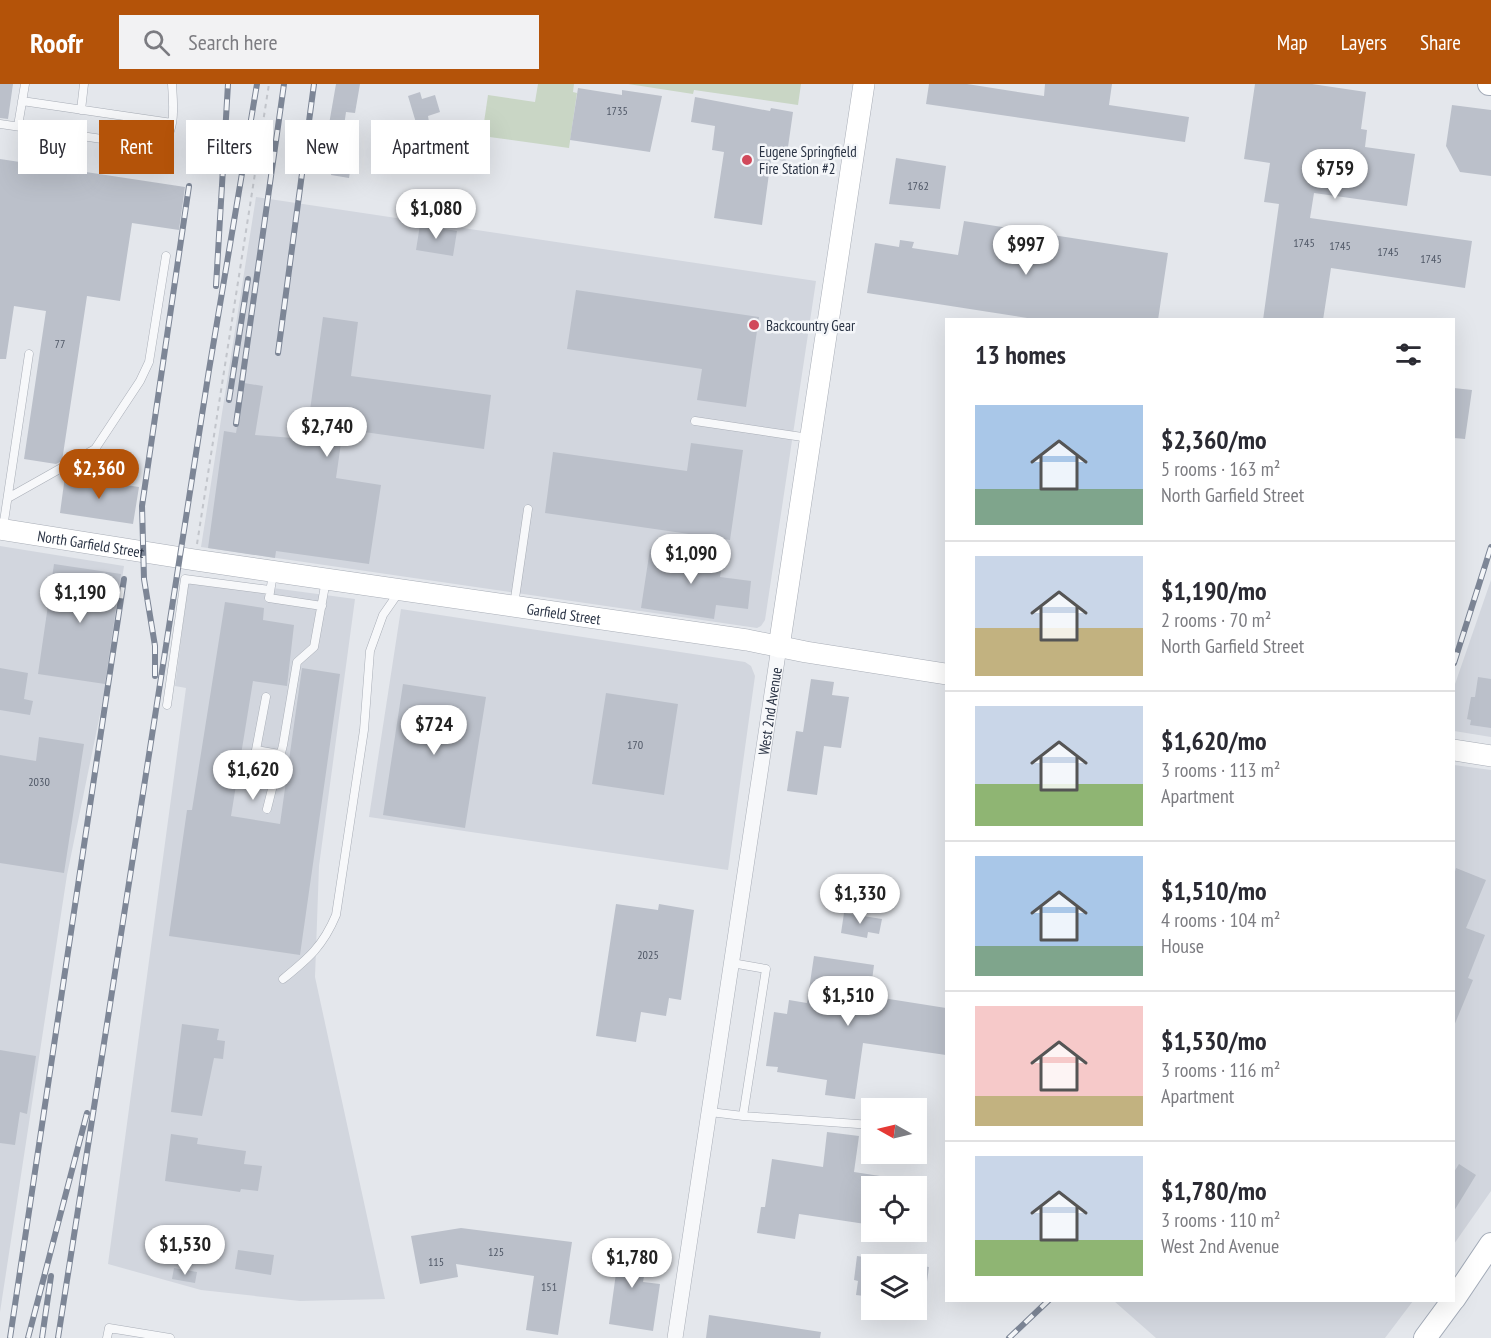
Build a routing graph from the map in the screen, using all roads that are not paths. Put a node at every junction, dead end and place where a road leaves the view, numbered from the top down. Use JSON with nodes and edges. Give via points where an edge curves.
{"nodes":[{"id":1,"x":25,"y":84,"type":"edge"},
{"id":2,"x":84,"y":84,"type":"edge"},
{"id":3,"x":172,"y":84,"type":"edge"},
{"id":4,"x":864,"y":84,"type":"edge"},
{"id":5,"x":22,"y":101,"type":"junction"},
{"id":6,"x":81,"y":110,"type":"junction"},
{"id":7,"x":19,"y":120,"type":"edge"},
{"id":8,"x":151,"y":120,"type":"edge"},
{"id":9,"x":172,"y":120,"type":"edge"},
{"id":10,"x":0,"y":124,"type":"edge"},
{"id":11,"x":18,"y":126,"type":"edge"},
{"id":12,"x":166,"y":256,"type":"dead end"},
{"id":13,"x":29,"y":354,"type":"dead end"},
{"id":14,"x":695,"y":421,"type":"dead end"},
{"id":15,"x":811,"y":438,"type":"junction"},
{"id":16,"x":8,"y":498,"type":"junction"},
{"id":17,"x":528,"y":509,"type":"dead end"},
{"id":18,"x":1,"y":529,"type":"edge"},
{"id":19,"x":188,"y":559,"type":"joint"},
{"id":20,"x":326,"y":579,"type":"junction"},
{"id":21,"x":272,"y":581,"type":"junction"},
{"id":22,"x":400,"y":591,"type":"junction"},
{"id":23,"x":322,"y":606,"type":"junction"},
{"id":24,"x":514,"y":606,"type":"junction"},
{"id":25,"x":779,"y":647,"type":"junction"},
{"id":26,"x":945,"y":674,"type":"edge"},
{"id":27,"x":266,"y":697,"type":"dead end"},
{"id":28,"x":167,"y":705,"type":"dead end"},
{"id":29,"x":1455,"y":750,"type":"edge"},
{"id":30,"x":279,"y":754,"type":"junction"},
{"id":31,"x":1491,"y":756,"type":"edge"},
{"id":32,"x":267,"y":809,"type":"dead end"},
{"id":33,"x":732,"y":963,"type":"junction"},
{"id":34,"x":283,"y":979,"type":"dead end"},
{"id":35,"x":710,"y":1112,"type":"junction"},
{"id":36,"x":743,"y":1116,"type":"junction"},
{"id":37,"x":861,"y":1124,"type":"edge"},
{"id":38,"x":1491,"y":1244,"type":"edge"},
{"id":39,"x":1455,"y":1297,"type":"edge"},
{"id":40,"x":1452,"y":1302,"type":"edge"},
{"id":41,"x":106,"y":1338,"type":"edge"},
{"id":42,"x":170,"y":1338,"type":"edge"},
{"id":43,"x":675,"y":1338,"type":"edge"},
{"id":44,"x":1425,"y":1338,"type":"edge"}],
"edges":[{"from":1,"to":5,"type":"lane"},
{"from":2,"to":6,"type":"lane"},
{"from":3,"to":9,"type":"lane"},
{"from":4,"to":15,"type":"street","name":"West 2nd Avenue"},
{"from":5,"to":6,"type":"lane"},
{"from":5,"to":7,"type":"lane"},
{"from":6,"to":8,"type":"lane"},
{"from":10,"to":11,"type":"lane"},
{"from":12,"to":16,"type":"lane","via":[[149,362],[140,381],[95,449]]},
{"from":13,"to":16,"type":"lane"},
{"from":14,"to":15,"type":"lane"},
{"from":15,"to":25,"type":"street","name":"West 2nd Avenue"},
{"from":16,"to":18,"type":"lane"},
{"from":17,"to":24,"type":"lane"},
{"from":18,"to":19,"type":"street","name":"North Garfield Street"},
{"from":19,"to":21,"type":"street","name":"Garfield Street"},
{"from":20,"to":21,"type":"street","name":"Garfield Street"},
{"from":20,"to":22,"type":"street","name":"Garfield Street"},
{"from":20,"to":23,"type":"lane"},
{"from":21,"to":23,"type":"lane","via":[[269,598]]},
{"from":21,"to":28,"type":"lane","via":[[185,579]]},
{"from":22,"to":24,"type":"street","name":"Garfield Street"},
{"from":22,"to":34,"type":"lane","via":[[383,615],[370,651],[364,730],[336,915],[315,952]]},
{"from":23,"to":30,"type":"lane","via":[[314,647],[297,662]]},
{"from":24,"to":25,"type":"street","name":"Garfield Street"},
{"from":25,"to":26,"type":"street","name":"Garfield Street"},
{"from":25,"to":33,"type":"street","name":"West 2nd Avenue"},
{"from":27,"to":30,"type":"lane","via":[[256,750]]},
{"from":29,"to":31,"type":"street"},
{"from":30,"to":32,"type":"lane"},
{"from":33,"to":35,"type":"street","name":"West 2nd Avenue"},
{"from":33,"to":36,"type":"lane","via":[[766,969]]},
{"from":35,"to":36,"type":"lane"},
{"from":35,"to":43,"type":"street","name":"West 2nd Avenue"},
{"from":36,"to":37,"type":"lane"},
{"from":38,"to":39,"type":"main road"},
{"from":40,"to":44,"type":"main road"},
{"from":41,"to":42,"type":"lane","via":[[109,1328]]}]}
